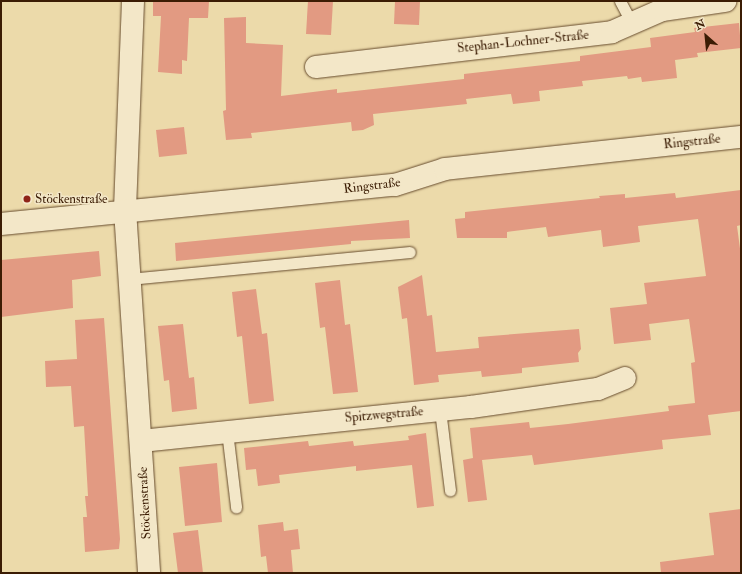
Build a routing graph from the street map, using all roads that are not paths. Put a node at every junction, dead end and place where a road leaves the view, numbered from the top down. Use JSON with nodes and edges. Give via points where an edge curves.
{"nodes":[{"id":1,"x":133,"y":1,"type":"edge"},
{"id":2,"x":620,"y":1,"type":"edge"},
{"id":3,"x":725,"y":1,"type":"edge"},
{"id":4,"x":687,"y":4,"type":"edge"},
{"id":5,"x":632,"y":24,"type":"junction"},
{"id":6,"x":316,"y":66,"type":"dead end"},
{"id":7,"x":741,"y":137,"type":"edge"},
{"id":8,"x":124,"y":210,"type":"junction"},
{"id":9,"x":1,"y":224,"type":"edge"},
{"id":10,"x":410,"y":252,"type":"dead end"},
{"id":11,"x":129,"y":279,"type":"junction"},
{"id":12,"x":625,"y":378,"type":"dead end"},
{"id":13,"x":440,"y":410,"type":"junction"},
{"id":14,"x":227,"y":431,"type":"junction"},
{"id":15,"x":142,"y":441,"type":"junction"},
{"id":16,"x":450,"y":490,"type":"dead end"},
{"id":17,"x":236,"y":507,"type":"dead end"},
{"id":18,"x":149,"y":573,"type":"edge"}],
"edges":[{"from":1,"to":8,"type":"street","name":"Stöckenstraße"},
{"from":2,"to":5,"type":"lane"},
{"from":3,"to":4,"type":"street","name":"Stephan-Lochner-Straße"},
{"from":4,"to":5,"type":"street","name":"Stephan-Lochner-Straße","via":[[662,10]]},
{"from":5,"to":6,"type":"street","name":"Stephan-Lochner-Straße","via":[[612,32]]},
{"from":7,"to":8,"type":"street","name":"Ringstraße","via":[[445,169],[395,185]]},
{"from":8,"to":9,"type":"street","name":"Ringstraße"},
{"from":8,"to":11,"type":"street","name":"Stöckenstraße"},
{"from":10,"to":11,"type":"lane"},
{"from":11,"to":15,"type":"street","name":"Stöckenstraße"},
{"from":12,"to":13,"type":"street","name":"Spitzwegstraße","via":[[598,389]]},
{"from":13,"to":14,"type":"street","name":"Spitzwegstraße"},
{"from":13,"to":16,"type":"lane"},
{"from":14,"to":15,"type":"street","name":"Spitzwegstraße"},
{"from":14,"to":17,"type":"lane"},
{"from":15,"to":18,"type":"street","name":"Stöckenstraße"}]}
